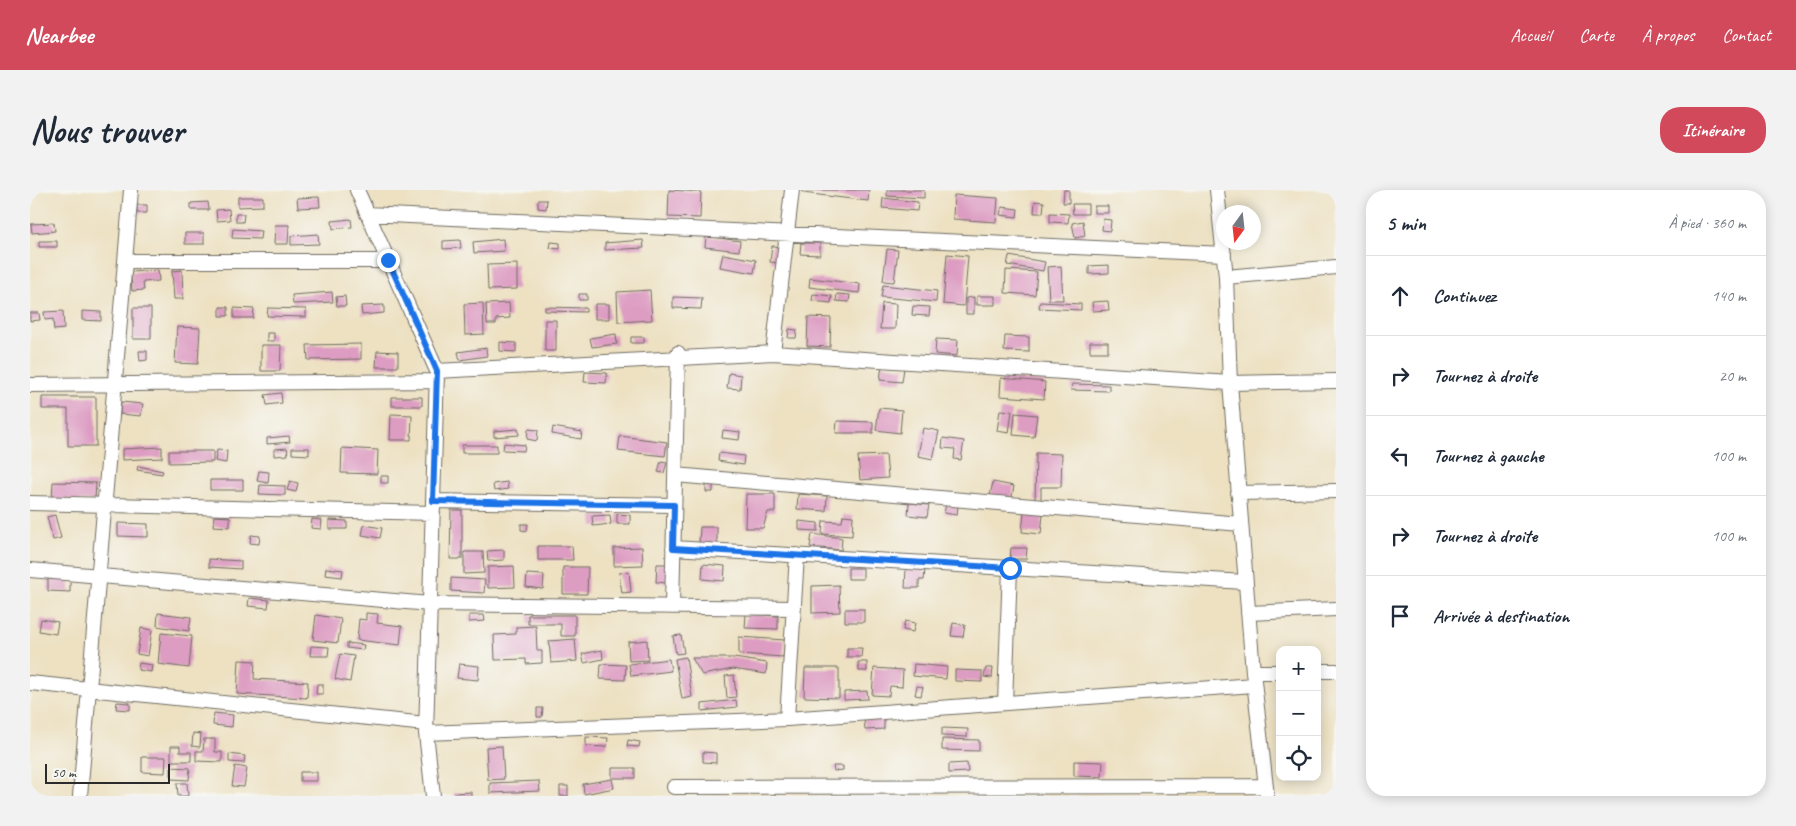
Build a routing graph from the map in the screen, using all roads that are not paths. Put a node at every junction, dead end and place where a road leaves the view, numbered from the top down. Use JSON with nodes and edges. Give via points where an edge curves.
{"nodes":[{"id":1,"x":131,"y":190,"type":"edge"},
{"id":2,"x":356,"y":190,"type":"edge"},
{"id":3,"x":792,"y":190,"type":"edge"},
{"id":4,"x":1217,"y":190,"type":"edge"},
{"id":5,"x":367,"y":214,"type":"junction"},
{"id":6,"x":787,"y":233,"type":"junction"},
{"id":7,"x":1224,"y":254,"type":"junction"},
{"id":8,"x":388,"y":260,"type":"junction"},
{"id":9,"x":126,"y":261,"type":"junction"},
{"id":10,"x":1336,"y":266,"type":"edge"},
{"id":11,"x":1226,"y":277,"type":"junction"},
{"id":12,"x":773,"y":352,"type":"junction"},
{"id":13,"x":678,"y":355,"type":"junction"},
{"id":14,"x":437,"y":376,"type":"junction"},
{"id":15,"x":1336,"y":381,"type":"edge"},
{"id":16,"x":1230,"y":383,"type":"junction"},
{"id":17,"x":115,"y":384,"type":"junction"},
{"id":18,"x":30,"y":385,"type":"edge"},
{"id":19,"x":675,"y":474,"type":"junction"},
{"id":20,"x":1336,"y":491,"type":"edge"},
{"id":21,"x":1238,"y":493,"type":"junction"},
{"id":22,"x":30,"y":503,"type":"edge"},
{"id":23,"x":105,"y":505,"type":"junction"},
{"id":24,"x":674,"y":505,"type":"junction"},
{"id":25,"x":433,"y":507,"type":"junction"},
{"id":26,"x":1241,"y":524,"type":"junction"},
{"id":27,"x":673,"y":548,"type":"junction"},
{"id":28,"x":797,"y":555,"type":"junction"},
{"id":29,"x":1010,"y":568,"type":"junction"},
{"id":30,"x":30,"y":570,"type":"edge"},
{"id":31,"x":99,"y":576,"type":"junction"},
{"id":32,"x":1246,"y":582,"type":"junction"},
{"id":33,"x":430,"y":604,"type":"junction"},
{"id":34,"x":672,"y":607,"type":"junction"},
{"id":35,"x":794,"y":608,"type":"junction"},
{"id":36,"x":1336,"y":609,"type":"edge"},
{"id":37,"x":1248,"y":613,"type":"junction"},
{"id":38,"x":1321,"y":671,"type":"edge"},
{"id":39,"x":1336,"y":671,"type":"edge"},
{"id":40,"x":1276,"y":673,"type":"edge"},
{"id":41,"x":1253,"y":679,"type":"junction"},
{"id":42,"x":30,"y":683,"type":"edge"},
{"id":43,"x":89,"y":689,"type":"junction"},
{"id":44,"x":1005,"y":703,"type":"junction"},
{"id":45,"x":787,"y":719,"type":"junction"},
{"id":46,"x":426,"y":728,"type":"junction"},
{"id":47,"x":674,"y":787,"type":"dead end"},
{"id":48,"x":1267,"y":791,"type":"edge"},
{"id":49,"x":80,"y":796,"type":"edge"},
{"id":50,"x":433,"y":796,"type":"edge"}],
"edges":[{"from":1,"to":9,"type":"street"},
{"from":2,"to":5,"type":"street"},
{"from":3,"to":6,"type":"street"},
{"from":4,"to":7,"type":"street"},
{"from":5,"to":6,"type":"street"},
{"from":5,"to":8,"type":"street"},
{"from":6,"to":7,"type":"street"},
{"from":6,"to":12,"type":"street"},
{"from":7,"to":11,"type":"street"},
{"from":8,"to":9,"type":"street"},
{"from":8,"to":14,"type":"street"},
{"from":9,"to":17,"type":"street"},
{"from":10,"to":11,"type":"street"},
{"from":11,"to":16,"type":"street"},
{"from":12,"to":13,"type":"street"},
{"from":12,"to":16,"type":"street"},
{"from":13,"to":14,"type":"street"},
{"from":13,"to":19,"type":"street"},
{"from":14,"to":17,"type":"street"},
{"from":14,"to":25,"type":"street"},
{"from":15,"to":16,"type":"street"},
{"from":16,"to":21,"type":"street"},
{"from":17,"to":18,"type":"street"},
{"from":17,"to":23,"type":"street"},
{"from":19,"to":24,"type":"street"},
{"from":19,"to":26,"type":"street"},
{"from":20,"to":21,"type":"street"},
{"from":21,"to":26,"type":"street"},
{"from":22,"to":23,"type":"street"},
{"from":23,"to":25,"type":"street"},
{"from":23,"to":31,"type":"street"},
{"from":24,"to":25,"type":"street"},
{"from":24,"to":27,"type":"street"},
{"from":25,"to":33,"type":"street"},
{"from":26,"to":32,"type":"street"},
{"from":27,"to":28,"type":"street"},
{"from":27,"to":34,"type":"street"},
{"from":28,"to":29,"type":"street"},
{"from":28,"to":35,"type":"street"},
{"from":29,"to":32,"type":"street"},
{"from":29,"to":44,"type":"street"},
{"from":30,"to":31,"type":"street"},
{"from":31,"to":33,"type":"street"},
{"from":31,"to":43,"type":"street"},
{"from":32,"to":37,"type":"street"},
{"from":33,"to":34,"type":"street"},
{"from":33,"to":46,"type":"street"},
{"from":34,"to":35,"type":"street"},
{"from":35,"to":45,"type":"street"},
{"from":36,"to":37,"type":"street"},
{"from":37,"to":41,"type":"street"},
{"from":38,"to":39,"type":"street"},
{"from":40,"to":41,"type":"street"},
{"from":41,"to":44,"type":"street"},
{"from":41,"to":48,"type":"street"},
{"from":42,"to":43,"type":"street"},
{"from":43,"to":46,"type":"street"},
{"from":43,"to":49,"type":"street"},
{"from":44,"to":45,"type":"street"},
{"from":45,"to":46,"type":"street"},
{"from":46,"to":50,"type":"street"},
{"from":47,"to":48,"type":"street"}]}
